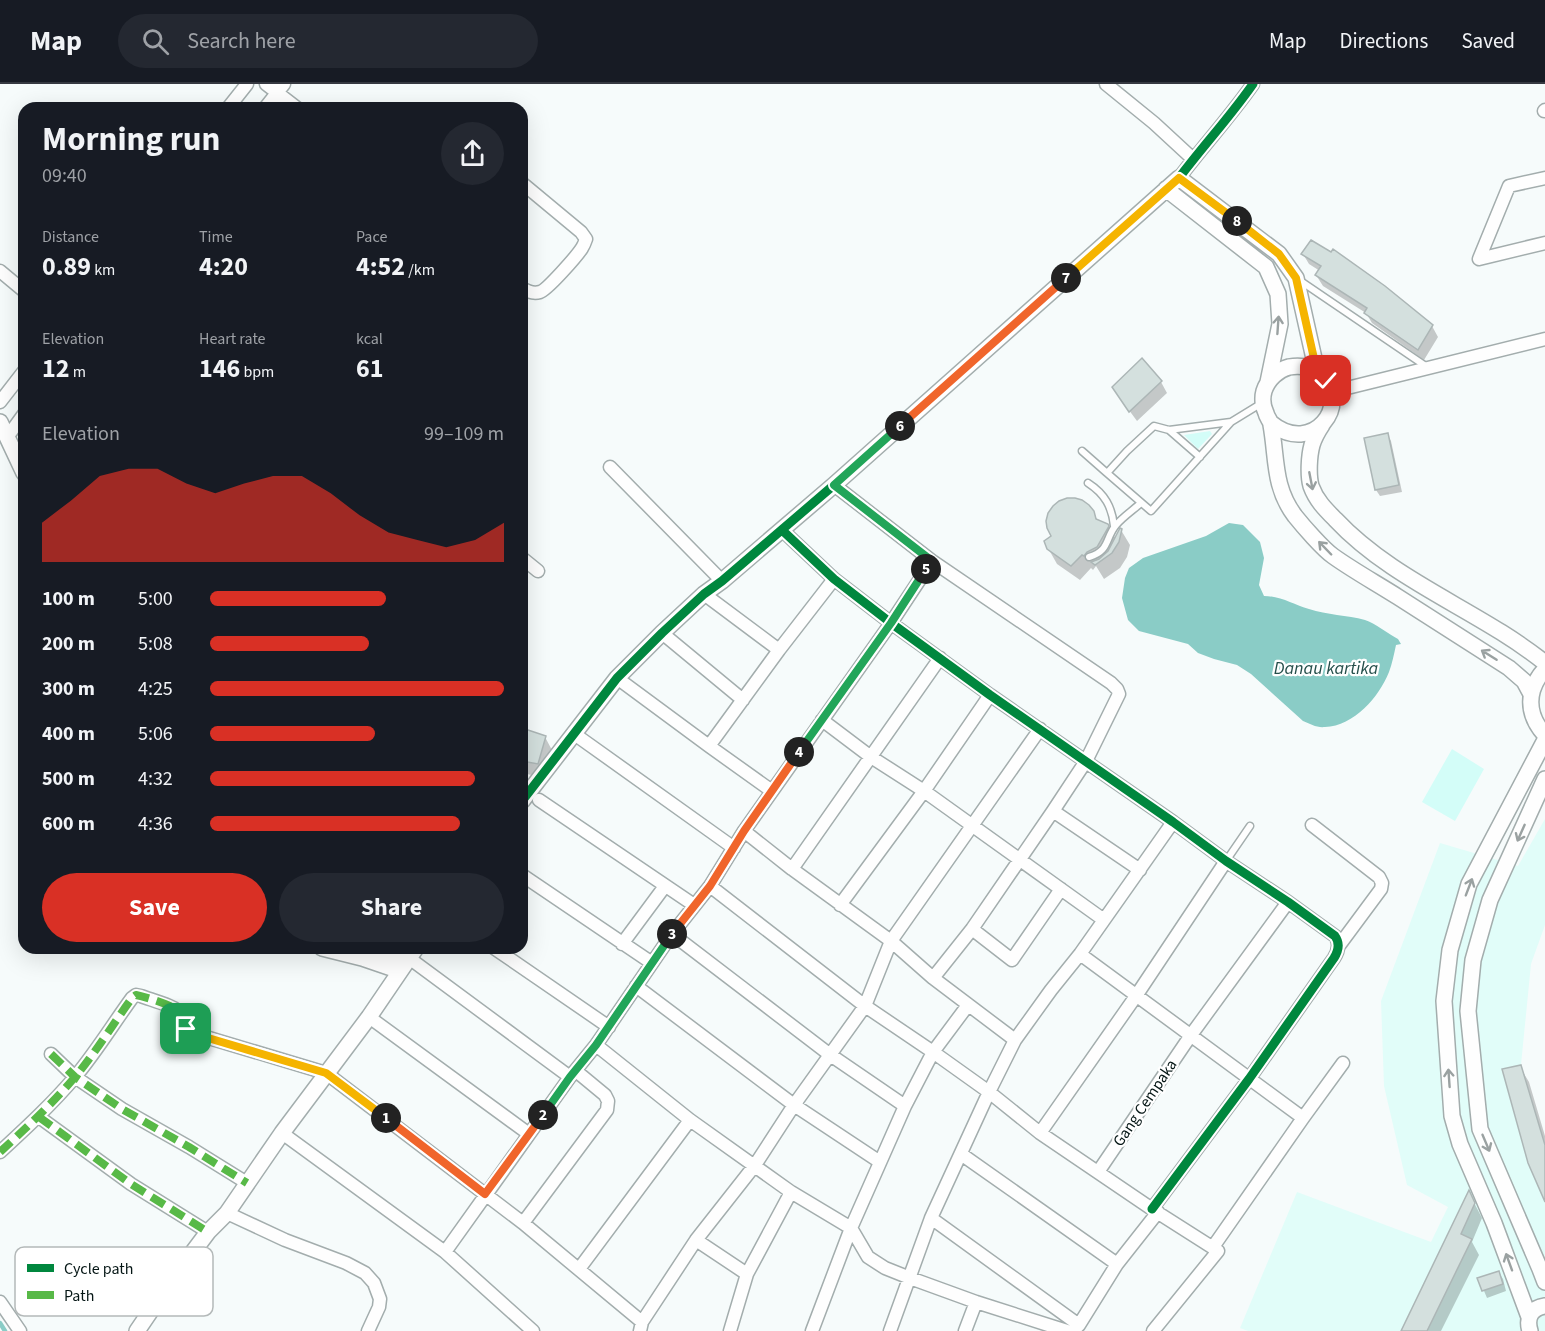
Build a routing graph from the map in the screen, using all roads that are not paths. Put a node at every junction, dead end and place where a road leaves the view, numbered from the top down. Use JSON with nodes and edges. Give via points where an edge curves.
{"nodes":[{"id":1,"x":247,"y":84,"type":"edge"},
{"id":2,"x":266,"y":84,"type":"edge"},
{"id":3,"x":1106,"y":84,"type":"edge"},
{"id":4,"x":1253,"y":84,"type":"edge"},
{"id":5,"x":281,"y":88,"type":"edge"},
{"id":6,"x":233,"y":102,"type":"edge"},
{"id":7,"x":270,"y":102,"type":"edge"},
{"id":8,"x":292,"y":102,"type":"edge"},
{"id":9,"x":1193,"y":159,"type":"junction"},
{"id":10,"x":1179,"y":178,"type":"junction"},
{"id":11,"x":1545,"y":178,"type":"edge"},
{"id":12,"x":528,"y":188,"type":"edge"},
{"id":13,"x":1166,"y":189,"type":"junction"},
{"id":14,"x":1545,"y":243,"type":"edge"},
{"id":15,"x":0,"y":271,"type":"edge"},
{"id":16,"x":1296,"y":278,"type":"junction"},
{"id":17,"x":18,"y":286,"type":"edge"},
{"id":18,"x":528,"y":292,"type":"edge"},
{"id":19,"x":1545,"y":339,"type":"edge"},
{"id":20,"x":1428,"y":368,"type":"junction"},
{"id":21,"x":1317,"y":372,"type":"junction"},
{"id":22,"x":18,"y":379,"type":"edge"},
{"id":23,"x":1268,"y":382,"type":"junction"},
{"id":24,"x":1331,"y":392,"type":"junction"},
{"id":25,"x":0,"y":402,"type":"edge"},
{"id":26,"x":1263,"y":403,"type":"junction"},
{"id":27,"x":0,"y":422,"type":"edge"},
{"id":28,"x":18,"y":422,"type":"edge"},
{"id":29,"x":1231,"y":422,"type":"junction"},
{"id":30,"x":1271,"y":423,"type":"junction"},
{"id":31,"x":1322,"y":425,"type":"junction"},
{"id":32,"x":1169,"y":430,"type":"junction"},
{"id":33,"x":8,"y":436,"type":"junction"},
{"id":34,"x":1082,"y":452,"type":"dead end"},
{"id":35,"x":1200,"y":457,"type":"junction"},
{"id":36,"x":18,"y":459,"type":"edge"},
{"id":37,"x":610,"y":467,"type":"dead end"},
{"id":38,"x":1107,"y":473,"type":"junction"},
{"id":39,"x":1088,"y":483,"type":"dead end"},
{"id":40,"x":834,"y":485,"type":"junction"},
{"id":41,"x":1141,"y":502,"type":"junction"},
{"id":42,"x":1114,"y":526,"type":"junction"},
{"id":43,"x":782,"y":530,"type":"junction"},
{"id":44,"x":1089,"y":557,"type":"dead end"},
{"id":45,"x":932,"y":561,"type":"junction"},
{"id":46,"x":528,"y":563,"type":"edge"},
{"id":47,"x":538,"y":571,"type":"dead end"},
{"id":48,"x":834,"y":579,"type":"junction"},
{"id":49,"x":722,"y":581,"type":"junction"},
{"id":50,"x":704,"y":594,"type":"junction"},
{"id":51,"x":891,"y":623,"type":"junction"},
{"id":52,"x":662,"y":633,"type":"junction"},
{"id":53,"x":779,"y":650,"type":"junction"},
{"id":54,"x":940,"y":658,"type":"junction"},
{"id":55,"x":1545,"y":663,"type":"edge"},
{"id":56,"x":1545,"y":669,"type":"edge"},
{"id":57,"x":617,"y":678,"type":"junction"},
{"id":58,"x":1531,"y":693,"type":"junction"},
{"id":59,"x":990,"y":695,"type":"junction"},
{"id":60,"x":743,"y":700,"type":"junction"},
{"id":61,"x":822,"y":720,"type":"junction"},
{"id":62,"x":1040,"y":729,"type":"junction"},
{"id":63,"x":573,"y":734,"type":"junction"},
{"id":64,"x":1545,"y":735,"type":"edge"},
{"id":65,"x":1545,"y":740,"type":"edge"},
{"id":66,"x":709,"y":747,"type":"junction"},
{"id":67,"x":871,"y":757,"type":"junction"},
{"id":68,"x":1086,"y":761,"type":"junction"},
{"id":69,"x":1545,"y":779,"type":"edge"},
{"id":70,"x":772,"y":791,"type":"junction"},
{"id":71,"x":924,"y":791,"type":"junction"},
{"id":72,"x":528,"y":793,"type":"edge"},
{"id":73,"x":539,"y":800,"type":"dead end"},
{"id":74,"x":1053,"y":811,"type":"junction"},
{"id":75,"x":1173,"y":822,"type":"junction"},
{"id":76,"x":971,"y":825,"type":"junction"},
{"id":77,"x":1312,"y":825,"type":"dead end"},
{"id":78,"x":1250,"y":826,"type":"dead end"},
{"id":79,"x":744,"y":831,"type":"junction"},
{"id":80,"x":734,"y":848,"type":"junction"},
{"id":81,"x":1020,"y":859,"type":"junction"},
{"id":82,"x":1226,"y":861,"type":"junction"},
{"id":83,"x":792,"y":869,"type":"junction"},
{"id":84,"x":1140,"y":870,"type":"junction"},
{"id":85,"x":528,"y":879,"type":"edge"},
{"id":86,"x":665,"y":886,"type":"junction"},
{"id":87,"x":710,"y":886,"type":"junction"},
{"id":88,"x":1061,"y":889,"type":"junction"},
{"id":89,"x":1288,"y":902,"type":"junction"},
{"id":90,"x":694,"y":905,"type":"junction"},
{"id":91,"x":840,"y":905,"type":"junction"},
{"id":92,"x":1104,"y":920,"type":"junction"},
{"id":93,"x":972,"y":929,"type":"junction"},
{"id":94,"x":672,"y":934,"type":"junction"},
{"id":95,"x":891,"y":941,"type":"junction"},
{"id":96,"x":622,"y":944,"type":"junction"},
{"id":97,"x":1338,"y":947,"type":"junction"},
{"id":98,"x":346,"y":954,"type":"edge"},
{"id":99,"x":403,"y":954,"type":"edge"},
{"id":100,"x":412,"y":954,"type":"edge"},
{"id":101,"x":414,"y":954,"type":"edge"},
{"id":102,"x":504,"y":954,"type":"edge"},
{"id":103,"x":1080,"y":954,"type":"junction"},
{"id":104,"x":362,"y":958,"type":"junction"},
{"id":105,"x":652,"y":963,"type":"junction"},
{"id":106,"x":400,"y":971,"type":"junction"},
{"id":107,"x":933,"y":978,"type":"junction"},
{"id":108,"x":636,"y":986,"type":"junction"},
{"id":109,"x":1136,"y":996,"type":"junction"},
{"id":110,"x":968,"y":1005,"type":"junction"},
{"id":111,"x":865,"y":1006,"type":"junction"},
{"id":112,"x":369,"y":1017,"type":"junction"},
{"id":113,"x":609,"y":1027,"type":"junction"},
{"id":114,"x":1191,"y":1035,"type":"junction"},
{"id":115,"x":1015,"y":1040,"type":"junction"},
{"id":116,"x":596,"y":1045,"type":"junction"},
{"id":117,"x":933,"y":1052,"type":"junction"},
{"id":118,"x":51,"y":1054,"type":"dead end"},
{"id":119,"x":829,"y":1054,"type":"junction"},
{"id":120,"x":1343,"y":1063,"type":"dead end"},
{"id":121,"x":326,"y":1073,"type":"junction"},
{"id":122,"x":573,"y":1074,"type":"junction"},
{"id":123,"x":75,"y":1077,"type":"junction"},
{"id":124,"x":1249,"y":1079,"type":"junction"},
{"id":125,"x":989,"y":1092,"type":"junction"},
{"id":126,"x":794,"y":1104,"type":"junction"},
{"id":127,"x":905,"y":1106,"type":"junction"},
{"id":128,"x":39,"y":1117,"type":"junction"},
{"id":129,"x":1303,"y":1118,"type":"junction"},
{"id":130,"x":690,"y":1120,"type":"junction"},
{"id":131,"x":282,"y":1133,"type":"junction"},
{"id":132,"x":1040,"y":1133,"type":"junction"},
{"id":133,"x":529,"y":1134,"type":"junction"},
{"id":134,"x":0,"y":1152,"type":"edge"},
{"id":135,"x":961,"y":1154,"type":"junction"},
{"id":136,"x":880,"y":1162,"type":"junction"},
{"id":137,"x":755,"y":1165,"type":"junction"},
{"id":138,"x":1098,"y":1172,"type":"junction"},
{"id":139,"x":247,"y":1184,"type":"junction"},
{"id":140,"x":791,"y":1192,"type":"junction"},
{"id":141,"x":485,"y":1194,"type":"junction"},
{"id":142,"x":1155,"y":1211,"type":"junction"},
{"id":143,"x":227,"y":1213,"type":"junction"},
{"id":144,"x":931,"y":1218,"type":"junction"},
{"id":145,"x":523,"y":1223,"type":"junction"},
{"id":146,"x":851,"y":1228,"type":"junction"},
{"id":147,"x":208,"y":1232,"type":"junction"},
{"id":148,"x":696,"y":1240,"type":"junction"},
{"id":149,"x":197,"y":1247,"type":"edge"},
{"id":150,"x":1213,"y":1247,"type":"junction"},
{"id":151,"x":445,"y":1252,"type":"junction"},
{"id":152,"x":1117,"y":1264,"type":"junction"},
{"id":153,"x":579,"y":1269,"type":"junction"},
{"id":154,"x":747,"y":1274,"type":"junction"},
{"id":155,"x":910,"y":1278,"type":"junction"},
{"id":156,"x":1545,"y":1282,"type":"edge"},
{"id":157,"x":0,"y":1302,"type":"edge"},
{"id":158,"x":976,"y":1302,"type":"junction"},
{"id":159,"x":1545,"y":1306,"type":"edge"},
{"id":160,"x":147,"y":1316,"type":"edge"},
{"id":161,"x":1530,"y":1324,"type":"edge"},
{"id":162,"x":641,"y":1326,"type":"edge"},
{"id":163,"x":1076,"y":1328,"type":"edge"},
{"id":164,"x":20,"y":1331,"type":"edge"},
{"id":165,"x":137,"y":1331,"type":"edge"},
{"id":166,"x":369,"y":1331,"type":"edge"},
{"id":167,"x":533,"y":1331,"type":"edge"},
{"id":168,"x":730,"y":1331,"type":"edge"},
{"id":169,"x":812,"y":1331,"type":"edge"},
{"id":170,"x":890,"y":1331,"type":"edge"},
{"id":171,"x":965,"y":1331,"type":"edge"},
{"id":172,"x":1067,"y":1331,"type":"edge"},
{"id":173,"x":1153,"y":1331,"type":"edge"}],
"edges":[{"from":1,"to":6,"type":"street"},
{"from":2,"to":5,"type":"street"},
{"from":3,"to":9,"type":"street"},
{"from":4,"to":9,"type":"street"},
{"from":5,"to":7,"type":"street"},
{"from":5,"to":8,"type":"street"},
{"from":9,"to":10,"type":"street"},
{"from":10,"to":13,"type":"street"},
{"from":10,"to":16,"type":"street","via":[[1279,254]]},
{"from":11,"to":14,"type":"street","via":[[1509,186],[1479,259]]},
{"from":12,"to":18,"type":"street","via":[[586,239],[548,286],[540,292]]},
{"from":23,"to":13,"type":"street","one_way":true,"via":[[1280,324],[1278,294],[1266,267]]},
{"from":13,"to":40,"type":"street"},
{"from":15,"to":17,"type":"street"},
{"from":16,"to":20,"type":"lane"},
{"from":16,"to":21,"type":"street"},
{"from":19,"to":20,"type":"street"},
{"from":20,"to":24,"type":"street"},
{"from":21,"to":23,"type":"street","via":[[1295,366],[1275,374]]},
{"from":21,"to":24,"type":"street"},
{"from":22,"to":25,"type":"street"},
{"from":23,"to":26,"type":"street"},
{"from":24,"to":31,"type":"street","via":[[1332,404]]},
{"from":26,"to":29,"type":"lane"},
{"from":26,"to":30,"type":"street"},
{"from":27,"to":33,"type":"street"},
{"from":28,"to":33,"type":"street"},
{"from":29,"to":32,"type":"lane"},
{"from":29,"to":35,"type":"lane"},
{"from":30,"to":31,"type":"street","via":[[1290,434],[1312,432]]},
{"from":58,"to":30,"type":"street","one_way":true,"via":[[1509,668],[1331,555],[1295,515],[1282,494]]},
{"from":31,"to":55,"type":"street","one_way":true,"via":[[1312,446],[1310,484],[1318,501],[1340,525],[1404,575],[1523,645]]},
{"from":32,"to":35,"type":"lane"},
{"from":32,"to":38,"type":"lane","via":[[1154,426]]},
{"from":33,"to":36,"type":"street"},
{"from":34,"to":38,"type":"lane"},
{"from":35,"to":41,"type":"lane","via":[[1151,511]]},
{"from":37,"to":49,"type":"street"},
{"from":38,"to":41,"type":"lane"},
{"from":39,"to":42,"type":"lane","via":[[1100,490],[1108,503]]},
{"from":40,"to":43,"type":"street"},
{"from":40,"to":45,"type":"street"},
{"from":41,"to":42,"type":"lane"},
{"from":42,"to":44,"type":"lane","via":[[1105,547],[1098,555]]},
{"from":43,"to":48,"type":"street"},
{"from":43,"to":49,"type":"street"},
{"from":45,"to":51,"type":"street"},
{"from":45,"to":68,"type":"street","via":[[1117,689],[1117,700]]},
{"from":46,"to":47,"type":"street"},
{"from":48,"to":51,"type":"street"},
{"from":48,"to":53,"type":"street"},
{"from":49,"to":50,"type":"street"},
{"from":50,"to":52,"type":"street"},
{"from":50,"to":53,"type":"street"},
{"from":51,"to":54,"type":"street"},
{"from":51,"to":61,"type":"street"},
{"from":52,"to":57,"type":"street"},
{"from":52,"to":60,"type":"street"},
{"from":53,"to":60,"type":"street"},
{"from":54,"to":59,"type":"street"},
{"from":54,"to":67,"type":"street"},
{"from":56,"to":58,"type":"street"},
{"from":57,"to":63,"type":"street"},
{"from":57,"to":66,"type":"street"},
{"from":58,"to":64,"type":"street","via":[[1530,710]]},
{"from":59,"to":62,"type":"street"},
{"from":59,"to":71,"type":"street"},
{"from":60,"to":66,"type":"street"},
{"from":61,"to":67,"type":"street"},
{"from":61,"to":70,"type":"street"},
{"from":62,"to":68,"type":"street"},
{"from":62,"to":76,"type":"street"},
{"from":63,"to":72,"type":"street"},
{"from":63,"to":80,"type":"street"},
{"from":161,"to":65,"type":"street","one_way":true,"via":[[1452,1116],[1444,1001],[1450,950],[1469,884]]},
{"from":66,"to":70,"type":"street"},
{"from":67,"to":71,"type":"street"},
{"from":67,"to":83,"type":"street"},
{"from":68,"to":74,"type":"street"},
{"from":68,"to":75,"type":"street"},
{"from":69,"to":156,"type":"street","one_way":true,"via":[[1490,900],[1473,960],[1468,1011],[1480,1129]]},
{"from":70,"to":79,"type":"street"},
{"from":71,"to":76,"type":"street"},
{"from":71,"to":91,"type":"street"},
{"from":73,"to":86,"type":"street"},
{"from":74,"to":81,"type":"street"},
{"from":74,"to":84,"type":"street"},
{"from":75,"to":82,"type":"street"},
{"from":75,"to":84,"type":"street"},
{"from":76,"to":81,"type":"street"},
{"from":76,"to":95,"type":"street"},
{"from":77,"to":97,"type":"street","via":[[1382,883]]},
{"from":78,"to":82,"type":"lane"},
{"from":79,"to":80,"type":"street"},
{"from":79,"to":83,"type":"street"},
{"from":80,"to":87,"type":"street"},
{"from":81,"to":88,"type":"street"},
{"from":81,"to":93,"type":"street"},
{"from":82,"to":89,"type":"street"},
{"from":82,"to":109,"type":"street"},
{"from":83,"to":91,"type":"street"},
{"from":84,"to":92,"type":"street"},
{"from":85,"to":96,"type":"street"},
{"from":86,"to":90,"type":"street"},
{"from":86,"to":96,"type":"street"},
{"from":87,"to":90,"type":"street"},
{"from":87,"to":111,"type":"street"},
{"from":88,"to":92,"type":"street"},
{"from":88,"to":93,"type":"street","via":[[1012,960]]},
{"from":89,"to":97,"type":"street","via":[[1335,936]]},
{"from":89,"to":114,"type":"street","name":"Gang Cempaka"},
{"from":90,"to":94,"type":"street"},
{"from":91,"to":95,"type":"street"},
{"from":92,"to":103,"type":"street"},
{"from":93,"to":107,"type":"street"},
{"from":94,"to":105,"type":"street"},
{"from":94,"to":119,"type":"street"},
{"from":95,"to":107,"type":"street"},
{"from":95,"to":111,"type":"street"},
{"from":96,"to":105,"type":"street"},
{"from":97,"to":124,"type":"street"},
{"from":98,"to":104,"type":"street"},
{"from":99,"to":104,"type":"street"},
{"from":100,"to":106,"type":"street"},
{"from":101,"to":122,"type":"street"},
{"from":102,"to":113,"type":"street"},
{"from":103,"to":109,"type":"street"},
{"from":103,"to":115,"type":"street"},
{"from":104,"to":106,"type":"street"},
{"from":105,"to":108,"type":"street"},
{"from":106,"to":112,"type":"street"},
{"from":107,"to":110,"type":"street"},
{"from":108,"to":113,"type":"street"},
{"from":108,"to":126,"type":"street"},
{"from":109,"to":114,"type":"street"},
{"from":109,"to":132,"type":"street"},
{"from":110,"to":115,"type":"street"},
{"from":110,"to":117,"type":"street"},
{"from":111,"to":117,"type":"street"},
{"from":111,"to":119,"type":"street"},
{"from":112,"to":121,"type":"street"},
{"from":112,"to":133,"type":"street"},
{"from":113,"to":116,"type":"street"},
{"from":114,"to":124,"type":"street"},
{"from":114,"to":138,"type":"street","name":"Gang Cempaka"},
{"from":115,"to":125,"type":"street"},
{"from":116,"to":122,"type":"street"},
{"from":116,"to":130,"type":"street"},
{"from":117,"to":125,"type":"street"},
{"from":117,"to":127,"type":"street"},
{"from":118,"to":123,"type":"street"},
{"from":119,"to":126,"type":"street"},
{"from":119,"to":127,"type":"street"},
{"from":120,"to":129,"type":"street"},
{"from":121,"to":123,"type":"street","via":[[189,1032],[177,1009],[136,995]]},
{"from":121,"to":131,"type":"street"},
{"from":121,"to":141,"type":"street"},
{"from":122,"to":133,"type":"street"},
{"from":122,"to":145,"type":"street","via":[[605,1095],[607,1110]]},
{"from":123,"to":128,"type":"street"},
{"from":123,"to":139,"type":"street"},
{"from":124,"to":129,"type":"street"},
{"from":124,"to":142,"type":"street"},
{"from":125,"to":132,"type":"street"},
{"from":125,"to":135,"type":"street"},
{"from":126,"to":136,"type":"street"},
{"from":126,"to":137,"type":"street"},
{"from":127,"to":136,"type":"street"},
{"from":128,"to":134,"type":"street"},
{"from":128,"to":147,"type":"street","via":[[122,1178]]},
{"from":129,"to":150,"type":"street"},
{"from":130,"to":137,"type":"street"},
{"from":130,"to":153,"type":"street"},
{"from":131,"to":139,"type":"street"},
{"from":131,"to":151,"type":"street"},
{"from":132,"to":138,"type":"street"},
{"from":133,"to":141,"type":"street"},
{"from":135,"to":144,"type":"street"},
{"from":135,"to":152,"type":"street"},
{"from":136,"to":146,"type":"street"},
{"from":137,"to":140,"type":"street"},
{"from":137,"to":148,"type":"street"},
{"from":138,"to":142,"type":"street"},
{"from":139,"to":143,"type":"street"},
{"from":140,"to":146,"type":"street"},
{"from":140,"to":154,"type":"street"},
{"from":141,"to":145,"type":"street"},
{"from":141,"to":151,"type":"street"},
{"from":142,"to":150,"type":"street"},
{"from":142,"to":152,"type":"street"},
{"from":143,"to":147,"type":"street"},
{"from":143,"to":166,"type":"street","via":[[365,1273],[380,1299]]},
{"from":144,"to":155,"type":"street"},
{"from":144,"to":163,"type":"street"},
{"from":145,"to":153,"type":"street"},
{"from":146,"to":155,"type":"street","via":[[868,1257]]},
{"from":146,"to":169,"type":"street"},
{"from":147,"to":149,"type":"street"},
{"from":148,"to":154,"type":"street"},
{"from":148,"to":162,"type":"street"},
{"from":150,"to":173,"type":"street","via":[[1218,1251]]},
{"from":151,"to":167,"type":"street"},
{"from":152,"to":163,"type":"street"},
{"from":153,"to":162,"type":"street"},
{"from":154,"to":168,"type":"street"},
{"from":155,"to":158,"type":"street"},
{"from":155,"to":170,"type":"street"},
{"from":157,"to":164,"type":"street"},
{"from":158,"to":171,"type":"street"},
{"from":158,"to":172,"type":"street"},
{"from":159,"to":161,"type":"street","via":[[1536,1308]]},
{"from":160,"to":165,"type":"street"}]}
